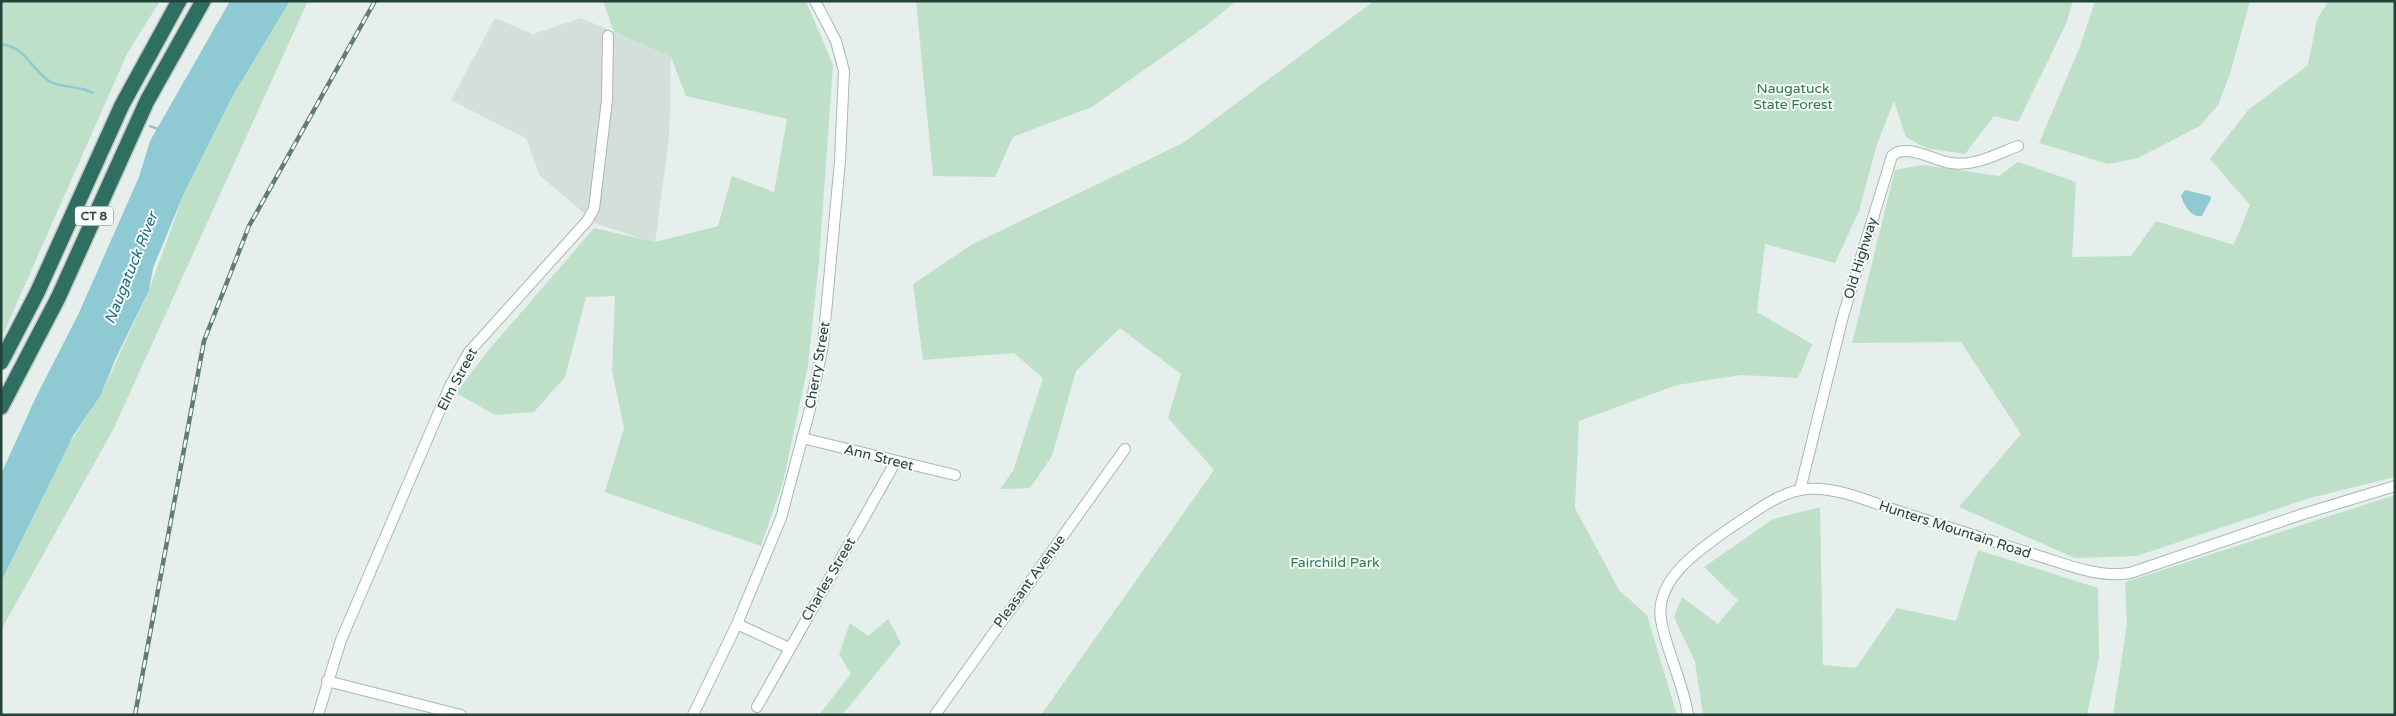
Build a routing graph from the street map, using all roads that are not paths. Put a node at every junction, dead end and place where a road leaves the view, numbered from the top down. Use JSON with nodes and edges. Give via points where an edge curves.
{"nodes":[{"id":1,"x":178,"y":1,"type":"edge"},
{"id":2,"x":203,"y":1,"type":"edge"},
{"id":3,"x":815,"y":1,"type":"edge"},
{"id":4,"x":608,"y":36,"type":"dead end"},
{"id":5,"x":2018,"y":146,"type":"dead end"},
{"id":6,"x":1,"y":362,"type":"edge"},
{"id":7,"x":1,"y":407,"type":"edge"},
{"id":8,"x":802,"y":438,"type":"junction"},
{"id":9,"x":1125,"y":449,"type":"dead end"},
{"id":10,"x":896,"y":461,"type":"junction"},
{"id":11,"x":955,"y":475,"type":"dead end"},
{"id":12,"x":2395,"y":486,"type":"edge"},
{"id":13,"x":1800,"y":490,"type":"junction"},
{"id":14,"x":737,"y":624,"type":"junction"},
{"id":15,"x":789,"y":648,"type":"junction"},
{"id":16,"x":327,"y":681,"type":"junction"},
{"id":17,"x":757,"y":707,"type":"dead end"},
{"id":18,"x":318,"y":715,"type":"edge"},
{"id":19,"x":461,"y":715,"type":"edge"},
{"id":20,"x":694,"y":715,"type":"edge"},
{"id":21,"x":935,"y":715,"type":"edge"},
{"id":22,"x":1688,"y":715,"type":"edge"}],
"edges":[{"from":1,"to":6,"type":"highway","number":"CT 8","via":[[122,105],[37,293]]},
{"from":2,"to":7,"type":"highway","number":"CT 8","via":[[142,110],[58,298]]},
{"from":3,"to":8,"type":"street","name":"Cherry Street","via":[[841,54],[843,112],[823,345]]},
{"from":4,"to":16,"type":"street","name":"Elm Street","via":[[607,100],[594,209],[587,221],[468,352],[451,384]]},
{"from":5,"to":13,"type":"street","name":"Old Highway","via":[[1965,164],[1900,151],[1892,156],[1843,316]]},
{"from":8,"to":10,"type":"street","name":"Ann Street"},
{"from":8,"to":14,"type":"street","name":"Cherry Street","via":[[781,518]]},
{"from":9,"to":21,"type":"street","name":"Pleasant Avenue"},
{"from":10,"to":11,"type":"street","name":"Ann Street"},
{"from":10,"to":15,"type":"street","name":"Charles Street"},
{"from":12,"to":13,"type":"street","name":"Hunters Mountain Road","via":[[2130,573],[2108,575],[2069,566],[1867,501],[1821,490]]},
{"from":13,"to":22,"type":"street","name":"Hunters Mountain Road","via":[[1779,498],[1731,528],[1688,562],[1668,584],[1661,602],[1661,619]]},
{"from":14,"to":15,"type":"street"},
{"from":14,"to":20,"type":"street","name":"Cherry Street"},
{"from":15,"to":17,"type":"street","name":"Charles Street"},
{"from":16,"to":18,"type":"street","name":"Elm Street"},
{"from":16,"to":19,"type":"street"}]}
